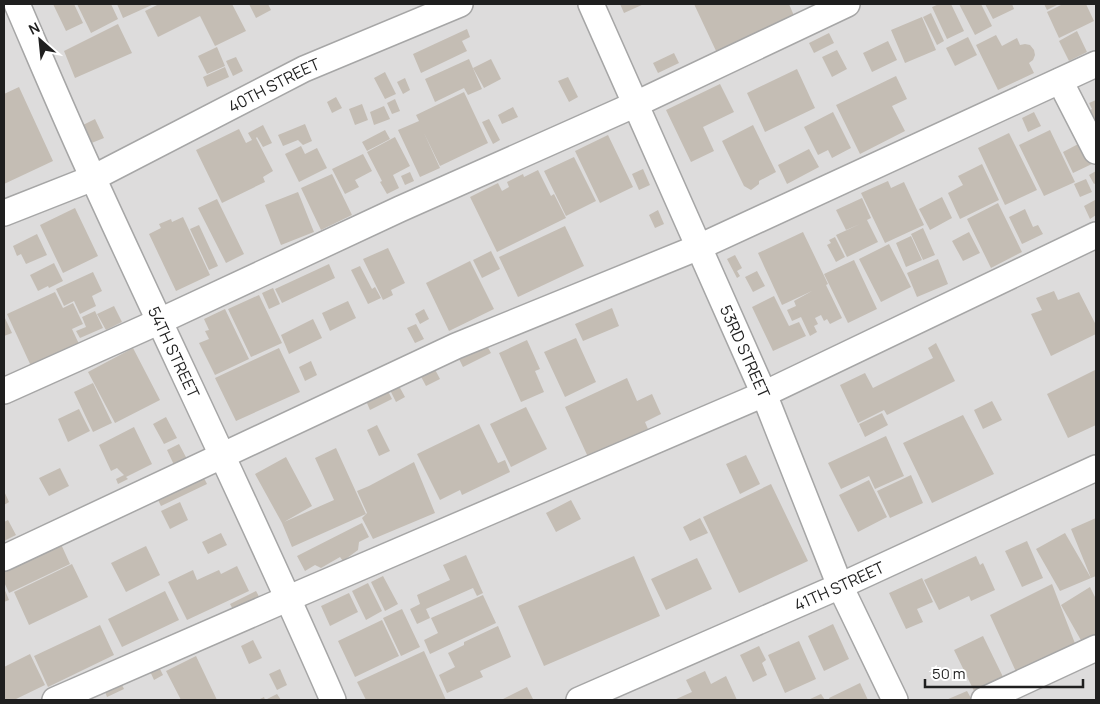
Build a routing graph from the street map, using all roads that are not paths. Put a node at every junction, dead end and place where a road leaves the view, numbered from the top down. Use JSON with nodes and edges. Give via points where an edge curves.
{"nodes":[{"id":1,"x":17,"y":4,"type":"edge"},
{"id":2,"x":460,"y":4,"type":"edge"},
{"id":3,"x":591,"y":4,"type":"edge"},
{"id":4,"x":847,"y":4,"type":"edge"},
{"id":5,"x":1096,"y":64,"type":"edge"},
{"id":6,"x":1060,"y":81,"type":"junction"},
{"id":7,"x":636,"y":104,"type":"junction"},
{"id":8,"x":1096,"y":151,"type":"edge"},
{"id":9,"x":93,"y":178,"type":"junction"},
{"id":10,"x":4,"y":213,"type":"edge"},
{"id":11,"x":1096,"y":235,"type":"edge"},
{"id":12,"x":699,"y":246,"type":"junction"},
{"id":13,"x":160,"y":321,"type":"junction"},
{"id":14,"x":4,"y":391,"type":"edge"},
{"id":15,"x":764,"y":394,"type":"junction"},
{"id":16,"x":223,"y":455,"type":"junction"},
{"id":17,"x":1096,"y":468,"type":"edge"},
{"id":18,"x":4,"y":558,"type":"edge"},
{"id":19,"x":840,"y":586,"type":"junction"},
{"id":20,"x":288,"y":598,"type":"junction"},
{"id":21,"x":1096,"y":648,"type":"edge"},
{"id":22,"x":55,"y":700,"type":"edge"},
{"id":23,"x":333,"y":700,"type":"edge"},
{"id":24,"x":579,"y":700,"type":"edge"},
{"id":25,"x":895,"y":700,"type":"edge"},
{"id":26,"x":984,"y":700,"type":"edge"}],
"edges":[{"from":1,"to":9,"type":"street","name":"54TH STREET"},
{"from":2,"to":9,"type":"street","name":"40TH STREET","via":[[304,69]]},
{"from":3,"to":7,"type":"street","name":"53RD STREET"},
{"from":4,"to":7,"type":"street"},
{"from":5,"to":6,"type":"street"},
{"from":6,"to":8,"type":"street"},
{"from":6,"to":12,"type":"street"},
{"from":7,"to":12,"type":"street","name":"53RD STREET"},
{"from":7,"to":13,"type":"street"},
{"from":9,"to":10,"type":"street","name":"40TH STREET"},
{"from":9,"to":13,"type":"street","name":"54TH STREET"},
{"from":11,"to":15,"type":"street"},
{"from":12,"to":15,"type":"street","name":"53RD STREET"},
{"from":12,"to":16,"type":"street","via":[[456,346]]},
{"from":13,"to":14,"type":"street"},
{"from":13,"to":16,"type":"street","name":"54TH STREET"},
{"from":15,"to":19,"type":"street","name":"53RD STREET"},
{"from":15,"to":20,"type":"street"},
{"from":16,"to":18,"type":"street"},
{"from":16,"to":20,"type":"street","name":"54TH STREET"},
{"from":17,"to":19,"type":"street","name":"41TH STREET"},
{"from":19,"to":24,"type":"street","name":"41TH STREET"},
{"from":19,"to":25,"type":"street","name":"53RD STREET"},
{"from":20,"to":22,"type":"street"},
{"from":20,"to":23,"type":"street","name":"54TH STREET"},
{"from":21,"to":26,"type":"street"}]}
